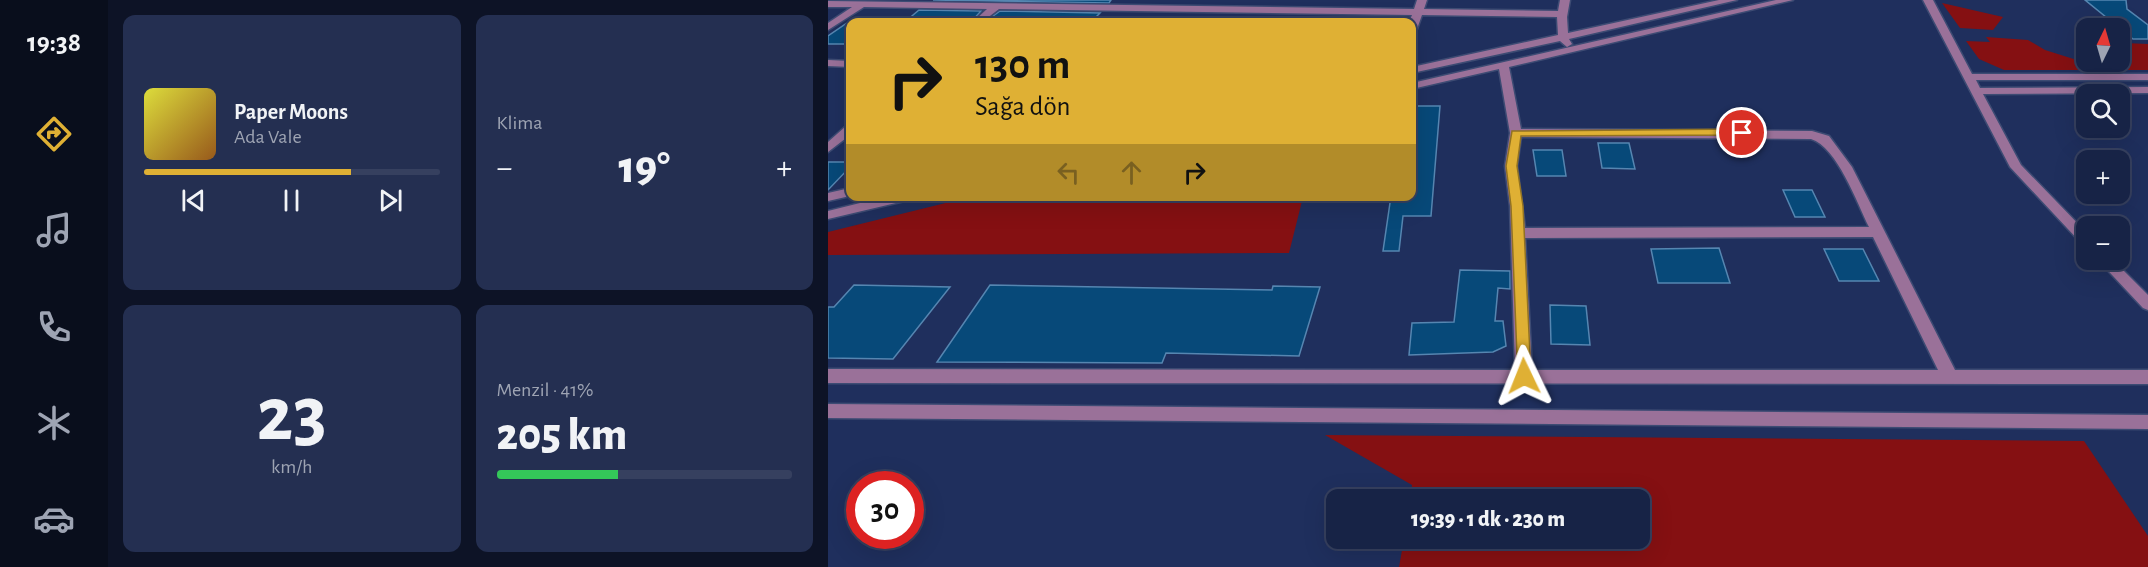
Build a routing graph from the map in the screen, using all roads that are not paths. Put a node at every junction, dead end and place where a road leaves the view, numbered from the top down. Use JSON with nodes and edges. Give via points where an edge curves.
{"nodes":[{"id":1,"x":1005,"y":0,"type":"edge"},
{"id":2,"x":1285,"y":0,"type":"edge"},
{"id":3,"x":1422,"y":0,"type":"edge"},
{"id":4,"x":1565,"y":0,"type":"edge"},
{"id":5,"x":1732,"y":0,"type":"edge"},
{"id":6,"x":1788,"y":0,"type":"edge"},
{"id":7,"x":1928,"y":0,"type":"edge"},
{"id":8,"x":866,"y":2,"type":"edge"},
{"id":9,"x":828,"y":4,"type":"edge"},
{"id":10,"x":996,"y":6,"type":"junction"},
{"id":11,"x":1277,"y":11,"type":"junction"},
{"id":12,"x":1419,"y":11,"type":"junction"},
{"id":13,"x":1562,"y":14,"type":"junction"},
{"id":14,"x":982,"y":18,"type":"edge"},
{"id":15,"x":1273,"y":18,"type":"edge"},
{"id":16,"x":1416,"y":19,"type":"edge"},
{"id":17,"x":828,"y":27,"type":"edge"},
{"id":18,"x":1563,"y":37,"type":"junction"},
{"id":19,"x":1570,"y":50,"type":"junction"},
{"id":20,"x":828,"y":63,"type":"edge"},
{"id":21,"x":846,"y":64,"type":"edge"},
{"id":22,"x":1503,"y":65,"type":"junction"},
{"id":23,"x":1416,"y":69,"type":"edge"},
{"id":24,"x":1968,"y":77,"type":"junction"},
{"id":25,"x":2148,"y":77,"type":"edge"},
{"id":26,"x":1416,"y":85,"type":"edge"},
{"id":27,"x":2148,"y":90,"type":"edge"},
{"id":28,"x":1975,"y":91,"type":"junction"},
{"id":29,"x":1516,"y":133,"type":"junction"},
{"id":30,"x":839,"y":138,"type":"edge"},
{"id":31,"x":828,"y":148,"type":"edge"},
{"id":32,"x":846,"y":193,"type":"edge"},
{"id":33,"x":828,"y":197,"type":"edge"},
{"id":34,"x":886,"y":201,"type":"edge"},
{"id":35,"x":828,"y":214,"type":"edge"},
{"id":36,"x":2076,"y":230,"type":"edge"},
{"id":37,"x":1878,"y":232,"type":"junction"},
{"id":38,"x":1518,"y":233,"type":"junction"},
{"id":39,"x":2115,"y":270,"type":"edge"},
{"id":40,"x":2148,"y":304,"type":"edge"},
{"id":41,"x":828,"y":376,"type":"edge"},
{"id":42,"x":1524,"y":376,"type":"junction"},
{"id":43,"x":1950,"y":377,"type":"junction"},
{"id":44,"x":2148,"y":377,"type":"edge"},
{"id":45,"x":828,"y":411,"type":"edge"},
{"id":46,"x":2148,"y":422,"type":"edge"}],
"edges":[{"from":1,"to":10,"type":"street"},
{"from":2,"to":11,"type":"street"},
{"from":3,"to":12,"type":"street"},
{"from":4,"to":13,"type":"street"},
{"from":5,"to":18,"type":"street"},
{"from":6,"to":19,"type":"street"},
{"from":7,"to":24,"type":"street"},
{"from":8,"to":9,"type":"street"},
{"from":8,"to":10,"type":"street"},
{"from":8,"to":17,"type":"street"},
{"from":10,"to":11,"type":"street"},
{"from":10,"to":14,"type":"street"},
{"from":11,"to":12,"type":"street"},
{"from":11,"to":15,"type":"street"},
{"from":12,"to":13,"type":"street"},
{"from":12,"to":16,"type":"street"},
{"from":13,"to":18,"type":"street"},
{"from":18,"to":19,"type":"street"},
{"from":18,"to":23,"type":"street"},
{"from":19,"to":22,"type":"street"},
{"from":20,"to":21,"type":"street"},
{"from":22,"to":26,"type":"street"},
{"from":22,"to":29,"type":"street"},
{"from":24,"to":25,"type":"street"},
{"from":24,"to":28,"type":"street"},
{"from":27,"to":28,"type":"street"},
{"from":28,"to":36,"type":"street","via":[[2016,167]]},
{"from":29,"to":37,"type":"street","via":[[1812,135],[1825,140],[1846,167]]},
{"from":29,"to":38,"type":"street","via":[[1511,166]]},
{"from":30,"to":31,"type":"street"},
{"from":32,"to":33,"type":"street"},
{"from":34,"to":35,"type":"street"},
{"from":37,"to":38,"type":"street"},
{"from":37,"to":43,"type":"street"},
{"from":38,"to":42,"type":"street"},
{"from":39,"to":40,"type":"street"},
{"from":41,"to":42,"type":"street"},
{"from":42,"to":43,"type":"street"},
{"from":43,"to":44,"type":"street"},
{"from":45,"to":46,"type":"street"}]}
